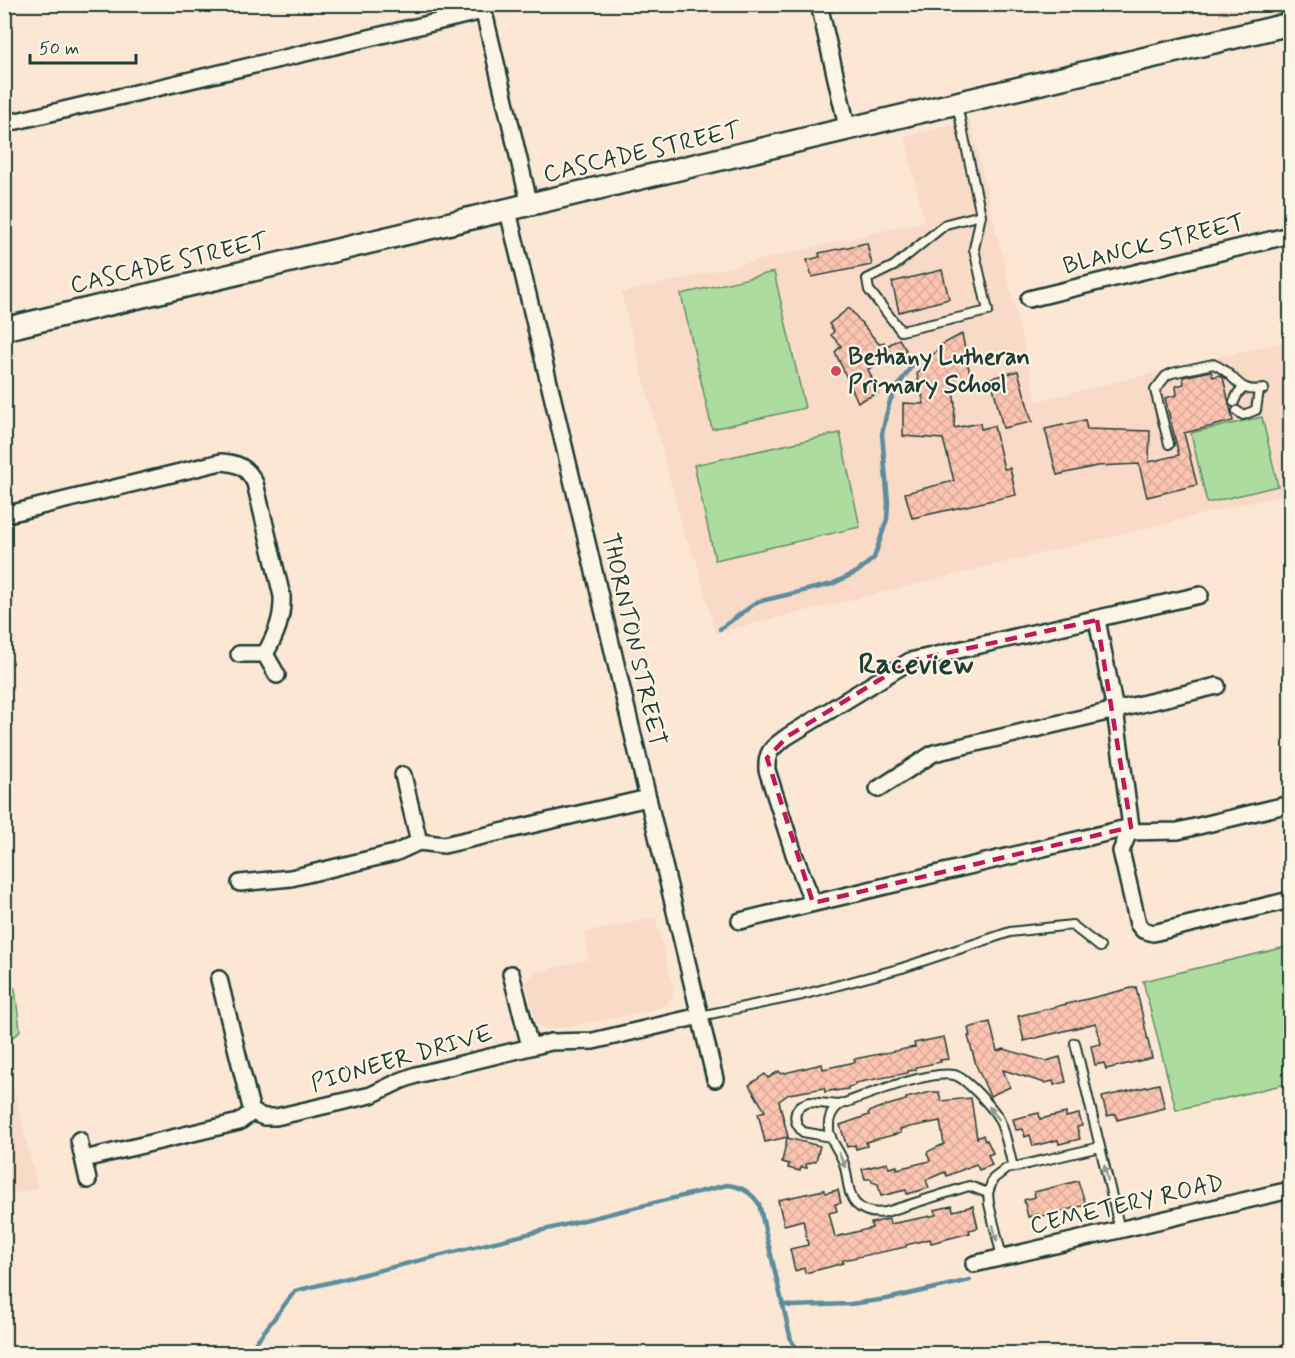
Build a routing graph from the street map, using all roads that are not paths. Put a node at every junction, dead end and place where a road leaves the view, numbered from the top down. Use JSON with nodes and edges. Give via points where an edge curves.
{"nodes":[{"id":1,"x":819,"y":4,"type":"edge"},
{"id":2,"x":483,"y":8,"type":"edge"},
{"id":3,"x":1290,"y":24,"type":"edge"},
{"id":4,"x":957,"y":105,"type":"junction"},
{"id":5,"x":4,"y":124,"type":"edge"},
{"id":6,"x":848,"y":130,"type":"junction"},
{"id":7,"x":530,"y":206,"type":"junction"},
{"id":8,"x":508,"y":211,"type":"junction"},
{"id":9,"x":981,"y":215,"type":"junction"},
{"id":10,"x":1290,"y":236,"type":"edge"},
{"id":11,"x":1029,"y":299,"type":"dead end"},
{"id":12,"x":4,"y":329,"type":"edge"},
{"id":13,"x":1244,"y":388,"type":"junction"},
{"id":14,"x":1234,"y":402,"type":"dead end"},
{"id":15,"x":1237,"y":411,"type":"dead end"},
{"id":16,"x":1169,"y":444,"type":"dead end"},
{"id":17,"x":4,"y":515,"type":"edge"},
{"id":18,"x":1200,"y":595,"type":"dead end"},
{"id":19,"x":1097,"y":620,"type":"junction"},
{"id":20,"x":239,"y":654,"type":"dead end"},
{"id":21,"x":265,"y":654,"type":"junction"},
{"id":22,"x":278,"y":675,"type":"dead end"},
{"id":23,"x":1217,"y":686,"type":"dead end"},
{"id":24,"x":1115,"y":710,"type":"junction"},
{"id":25,"x":403,"y":775,"type":"dead end"},
{"id":26,"x":878,"y":789,"type":"dead end"},
{"id":27,"x":648,"y":798,"type":"junction"},
{"id":28,"x":1290,"y":804,"type":"edge"},
{"id":29,"x":1130,"y":830,"type":"junction"},
{"id":30,"x":418,"y":842,"type":"junction"},
{"id":31,"x":240,"y":883,"type":"dead end"},
{"id":32,"x":1290,"y":900,"type":"edge"},
{"id":33,"x":813,"y":903,"type":"junction"},
{"id":34,"x":740,"y":921,"type":"dead end"},
{"id":35,"x":1100,"y":947,"type":"dead end"},
{"id":36,"x":512,"y":974,"type":"dead end"},
{"id":37,"x":219,"y":978,"type":"dead end"},
{"id":38,"x":700,"y":1016,"type":"junction"},
{"id":39,"x":1075,"y":1043,"type":"dead end"},
{"id":40,"x":530,"y":1046,"type":"junction"},
{"id":41,"x":715,"y":1079,"type":"dead end"},
{"id":42,"x":839,"y":1105,"type":"junction"},
{"id":43,"x":252,"y":1112,"type":"junction"},
{"id":44,"x":831,"y":1137,"type":"junction"},
{"id":45,"x":80,"y":1140,"type":"dead end"},
{"id":46,"x":1100,"y":1148,"type":"junction"},
{"id":47,"x":84,"y":1160,"type":"junction"},
{"id":48,"x":1013,"y":1167,"type":"junction"},
{"id":49,"x":88,"y":1180,"type":"dead end"},
{"id":50,"x":1290,"y":1190,"type":"edge"},
{"id":51,"x":988,"y":1193,"type":"junction"},
{"id":52,"x":1120,"y":1230,"type":"junction"},
{"id":53,"x":1002,"y":1257,"type":"junction"},
{"id":54,"x":974,"y":1264,"type":"dead end"}],
"edges":[{"from":1,"to":6,"type":"street"},
{"from":2,"to":5,"type":"street"},
{"from":2,"to":7,"type":"street"},
{"from":3,"to":4,"type":"main road","name":"CASCADE STREET"},
{"from":4,"to":6,"type":"main road","name":"CASCADE STREET"},
{"from":4,"to":9,"type":"lane"},
{"from":6,"to":7,"type":"main road","name":"CASCADE STREET"},
{"from":7,"to":8,"type":"main road","name":"CASCADE STREET"},
{"from":8,"to":12,"type":"main road","name":"CASCADE STREET"},
{"from":8,"to":27,"type":"street","name":"THORNTON STREET"},
{"from":9,"to":9,"type":"lane","via":[[974,249],[988,311],[901,331],[869,290],[867,279],[894,266],[946,224]]},
{"from":10,"to":11,"type":"street","name":"BLANCK STREET"},
{"from":13,"to":14,"type":"lane"},
{"from":13,"to":15,"type":"lane","via":[[1262,390],[1256,410],[1243,415]]},
{"from":13,"to":16,"type":"lane","via":[[1213,364],[1166,376],[1155,390]]},
{"from":17,"to":21,"type":"street","via":[[221,462],[243,467],[255,483],[282,596],[280,622]]},
{"from":18,"to":19,"type":"street"},
{"from":19,"to":24,"type":"street"},
{"from":19,"to":33,"type":"street","via":[[910,661],[771,748],[766,758],[767,770]]},
{"from":20,"to":21,"type":"street"},
{"from":21,"to":22,"type":"street"},
{"from":23,"to":24,"type":"street"},
{"from":24,"to":26,"type":"street","via":[[934,753]]},
{"from":24,"to":29,"type":"street"},
{"from":25,"to":30,"type":"street"},
{"from":27,"to":30,"type":"street","via":[[444,845]]},
{"from":27,"to":38,"type":"street","name":"THORNTON STREET"},
{"from":28,"to":29,"type":"street","via":[[1178,831]]},
{"from":29,"to":32,"type":"street","via":[[1121,850],[1138,924],[1143,930],[1153,933]]},
{"from":29,"to":33,"type":"street"},
{"from":30,"to":31,"type":"street","via":[[395,853],[291,878]]},
{"from":33,"to":34,"type":"street"},
{"from":35,"to":38,"type":"lane","via":[[1072,926],[1010,932],[891,971]]},
{"from":36,"to":40,"type":"street"},
{"from":37,"to":43,"type":"street"},
{"from":38,"to":40,"type":"street","name":"PIONEER DRIVE","via":[[593,1041]]},
{"from":38,"to":41,"type":"street","name":"THORNTON STREET"},
{"from":39,"to":46,"type":"lane"},
{"from":40,"to":43,"type":"street","name":"PIONEER DRIVE","via":[[416,1075],[371,1095],[276,1117]]},
{"from":42,"to":44,"type":"lane","via":[[830,1116]]},
{"from":42,"to":44,"type":"lane","via":[[809,1102],[800,1106],[795,1115],[802,1132]]},
{"from":48,"to":42,"type":"lane","one_way":true,"via":[[997,1116],[955,1074],[901,1083]]},
{"from":43,"to":47,"type":"street","via":[[239,1122]]},
{"from":44,"to":51,"type":"lane","one_way":true,"via":[[844,1163],[852,1198],[876,1214],[969,1186]]},
{"from":45,"to":47,"type":"street"},
{"from":46,"to":48,"type":"lane"},
{"from":52,"to":46,"type":"lane","one_way":true},
{"from":47,"to":49,"type":"street"},
{"from":48,"to":51,"type":"lane","via":[[993,1179]]},
{"from":50,"to":52,"type":"street","name":"CEMETERY ROAD"},
{"from":51,"to":53,"type":"lane","one_way":true},
{"from":52,"to":53,"type":"street","name":"CEMETERY ROAD"},
{"from":53,"to":54,"type":"street","name":"CEMETERY ROAD"}]}
